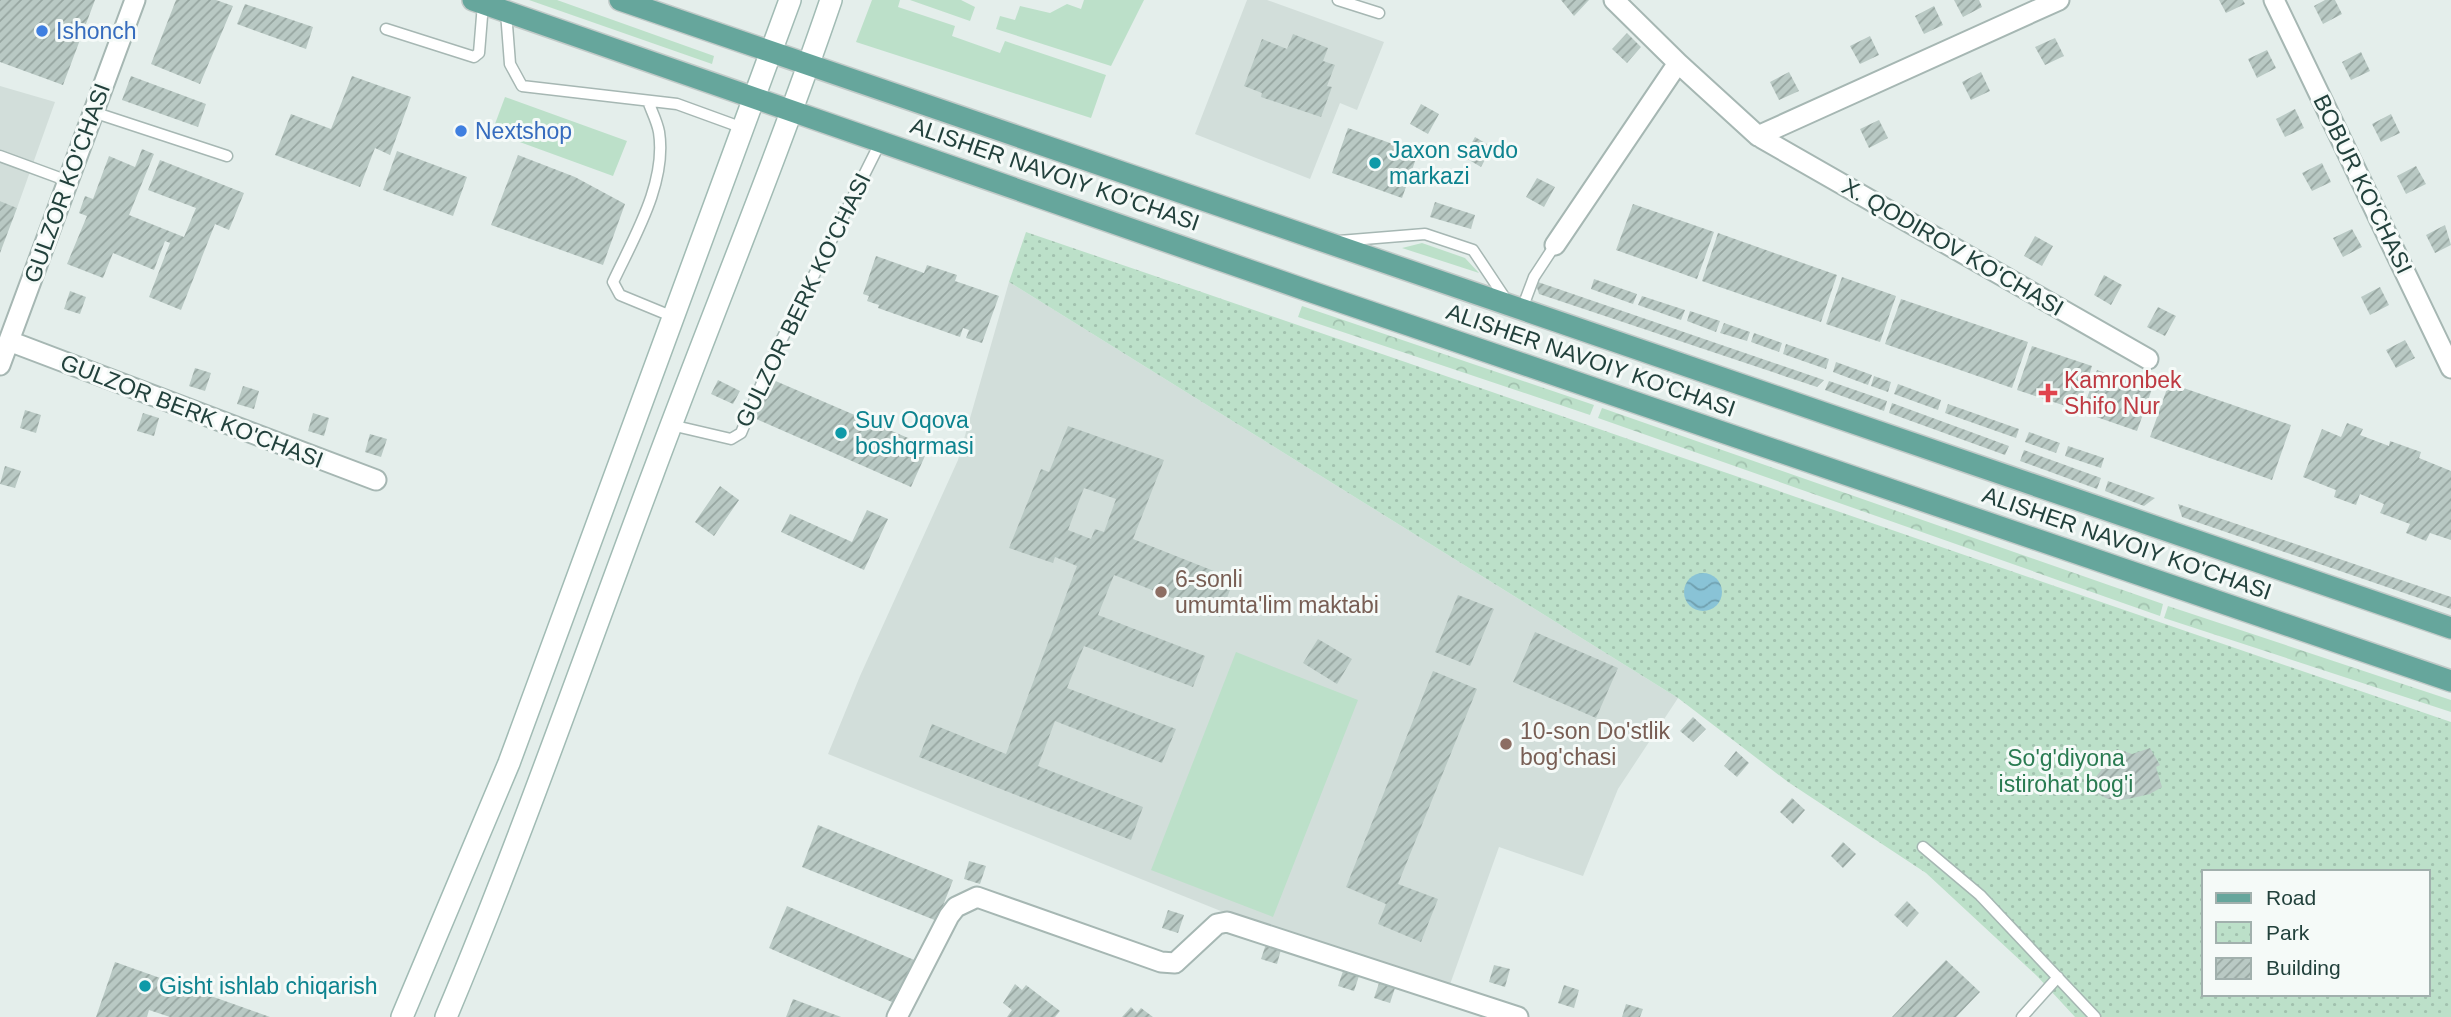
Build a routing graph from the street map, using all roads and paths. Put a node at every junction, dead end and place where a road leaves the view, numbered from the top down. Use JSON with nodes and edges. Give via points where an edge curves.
{"nodes":[{"id":1,"x":135,"y":0,"type":"edge"},
{"id":2,"x":620,"y":0,"type":"edge"},
{"id":3,"x":790,"y":0,"type":"edge"},
{"id":4,"x":831,"y":0,"type":"edge"},
{"id":5,"x":1338,"y":0,"type":"edge"},
{"id":6,"x":1614,"y":0,"type":"edge"},
{"id":7,"x":2059,"y":0,"type":"edge"},
{"id":8,"x":2274,"y":0,"type":"edge"},
{"id":9,"x":478,"y":2,"type":"edge"},
{"id":10,"x":506,"y":11,"type":"junction"},
{"id":11,"x":1379,"y":13,"type":"dead end"},
{"id":12,"x":386,"y":29,"type":"dead end"},
{"id":13,"x":771,"y":53,"type":"junction"},
{"id":14,"x":1678,"y":63,"type":"junction"},
{"id":15,"x":809,"y":65,"type":"junction"},
{"id":16,"x":755,"y":98,"type":"junction"},
{"id":17,"x":648,"y":101,"type":"junction"},
{"id":18,"x":793,"y":111,"type":"junction"},
{"id":19,"x":93,"y":112,"type":"junction"},
{"id":20,"x":743,"y":128,"type":"junction"},
{"id":21,"x":1758,"y":136,"type":"junction"},
{"id":22,"x":881,"y":141,"type":"junction"},
{"id":23,"x":0,"y":156,"type":"edge"},
{"id":24,"x":228,"y":156,"type":"dead end"},
{"id":25,"x":68,"y":181,"type":"junction"},
{"id":26,"x":1324,"y":242,"type":"junction"},
{"id":27,"x":1555,"y":245,"type":"joint"},
{"id":28,"x":1516,"y":307,"type":"junction"},
{"id":29,"x":671,"y":316,"type":"junction"},
{"id":30,"x":9,"y":341,"type":"junction"},
{"id":31,"x":2148,"y":359,"type":"dead end"},
{"id":32,"x":0,"y":365,"type":"edge"},
{"id":33,"x":2451,"y":368,"type":"edge"},
{"id":34,"x":671,"y":425,"type":"junction"},
{"id":35,"x":376,"y":481,"type":"dead end"},
{"id":36,"x":2451,"y":628,"type":"edge"},
{"id":37,"x":2451,"y":681,"type":"edge"},
{"id":38,"x":1923,"y":847,"type":"dead end"},
{"id":39,"x":2058,"y":977,"type":"junction"},
{"id":40,"x":402,"y":1017,"type":"edge"},
{"id":41,"x":446,"y":1017,"type":"edge"},
{"id":42,"x":897,"y":1017,"type":"edge"},
{"id":43,"x":1518,"y":1017,"type":"edge"},
{"id":44,"x":2022,"y":1017,"type":"edge"},
{"id":45,"x":2095,"y":1017,"type":"edge"}],
"edges":[{"from":1,"to":19,"type":"street","name":"GULZOR KO'CHASI"},
{"from":2,"to":13,"type":"main road","name":"ALISHER NAVOIY KO'CHASI"},
{"from":3,"to":13,"type":"main road"},
{"from":4,"to":15,"type":"main road"},
{"from":5,"to":11,"type":"lane"},
{"from":6,"to":14,"type":"street","name":"X. QODIROV KO'CHASI"},
{"from":7,"to":21,"type":"street"},
{"from":8,"to":33,"type":"street","name":"BOBUR KO'CHASI"},
{"from":9,"to":10,"type":"main road","name":"ALISHER NAVOIY KO'CHASI"},
{"from":9,"to":12,"type":"lane","via":[[479,53],[474,57]]},
{"from":10,"to":16,"type":"main road","name":"ALISHER NAVOIY KO'CHASI"},
{"from":10,"to":17,"type":"lane","via":[[510,64],[522,86]]},
{"from":13,"to":15,"type":"main road","name":"ALISHER NAVOIY KO'CHASI"},
{"from":13,"to":16,"type":"main road"},
{"from":14,"to":21,"type":"street","name":"X. QODIROV KO'CHASI"},
{"from":14,"to":27,"type":"street"},
{"from":15,"to":18,"type":"main road"},
{"from":15,"to":26,"type":"main road","name":"ALISHER NAVOIY KO'CHASI"},
{"from":16,"to":18,"type":"main road","name":"ALISHER NAVOIY KO'CHASI"},
{"from":16,"to":20,"type":"main road"},
{"from":17,"to":20,"type":"lane","via":[[677,104]]},
{"from":17,"to":29,"type":"lane","via":[[659,131],[659,168],[613,282],[620,295]]},
{"from":18,"to":22,"type":"main road","name":"ALISHER NAVOIY KO'CHASI"},
{"from":18,"to":34,"type":"main road"},
{"from":19,"to":24,"type":"lane"},
{"from":19,"to":25,"type":"street","name":"GULZOR KO'CHASI"},
{"from":20,"to":29,"type":"main road"},
{"from":21,"to":31,"type":"street","name":"X. QODIROV KO'CHASI"},
{"from":22,"to":34,"type":"lane","name":"GULZOR BERK KO'CHASI","via":[[772,359],[741,433],[731,439]]},
{"from":22,"to":37,"type":"main road","name":"ALISHER NAVOIY KO'CHASI"},
{"from":23,"to":25,"type":"lane"},
{"from":25,"to":30,"type":"street","name":"GULZOR KO'CHASI"},
{"from":26,"to":28,"type":"main road","name":"ALISHER NAVOIY KO'CHASI"},
{"from":26,"to":28,"type":"lane","via":[[1425,234],[1473,250]]},
{"from":27,"to":28,"type":"lane"},
{"from":28,"to":36,"type":"main road","name":"ALISHER NAVOIY KO'CHASI"},
{"from":29,"to":40,"type":"main road","via":[[509,762]]},
{"from":30,"to":32,"type":"street","name":"GULZOR KO'CHASI"},
{"from":30,"to":35,"type":"street","name":"GULZOR BERK KO'CHASI"},
{"from":34,"to":41,"type":"main road","via":[[506,873]]},
{"from":38,"to":39,"type":"lane","via":[[1980,895]]},
{"from":39,"to":44,"type":"lane"},
{"from":39,"to":45,"type":"lane"},
{"from":42,"to":43,"type":"street","via":[[949,916],[956,907],[977,897],[1161,962],[1174,962],[1217,924],[1227,922]]}]}
